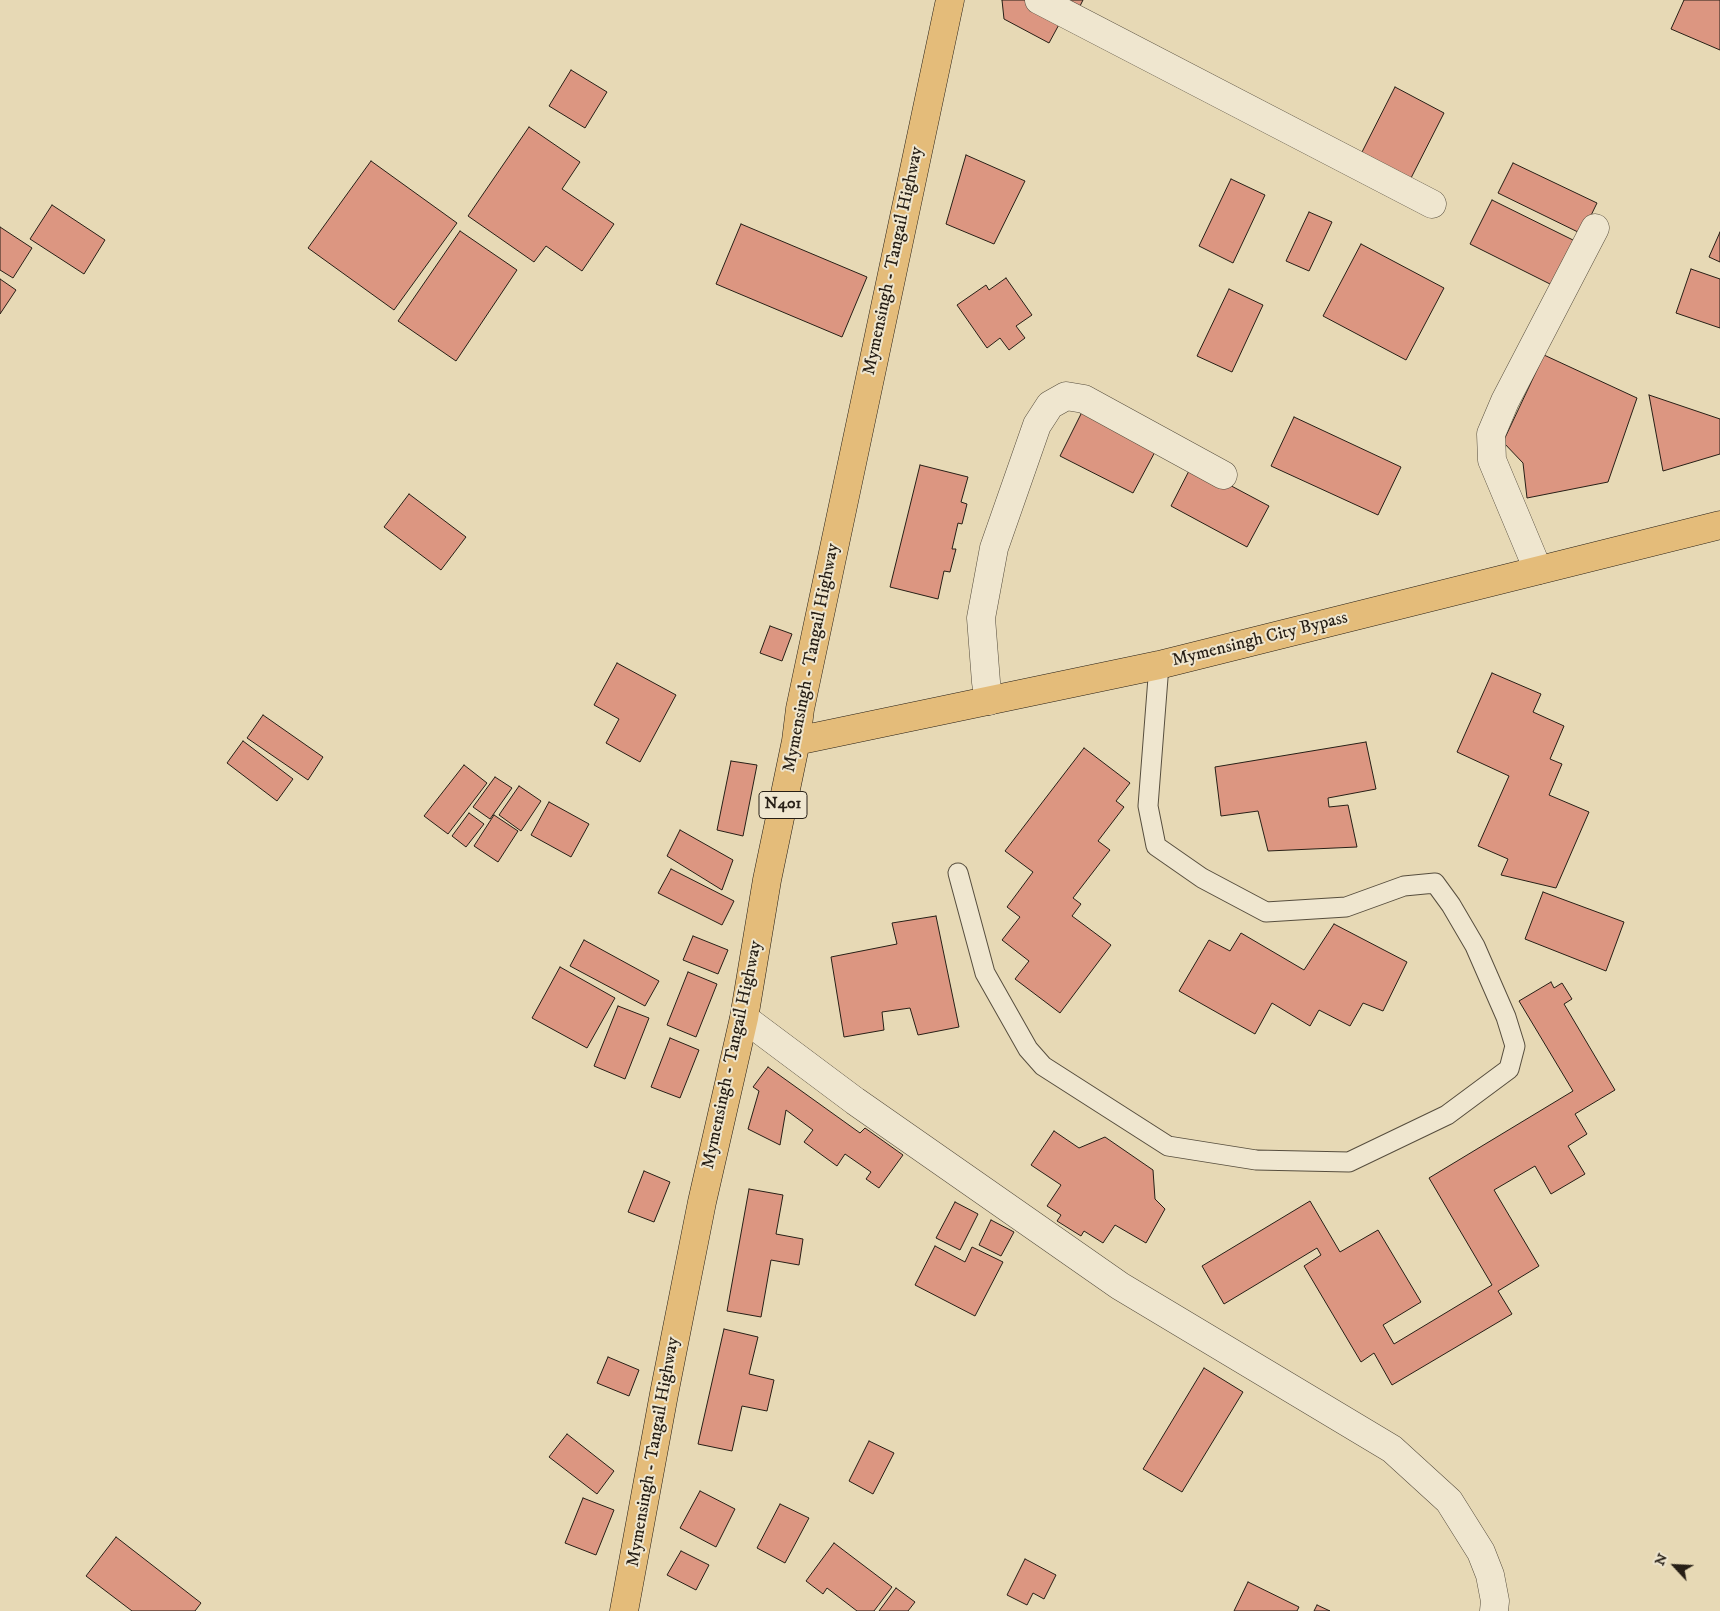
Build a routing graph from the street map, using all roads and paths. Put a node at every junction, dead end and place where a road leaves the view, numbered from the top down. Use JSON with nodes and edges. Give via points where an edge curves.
{"nodes":[{"id":1,"x":950,"y":0,"type":"edge"},
{"id":2,"x":1039,"y":0,"type":"edge"},
{"id":3,"x":1432,"y":204,"type":"dead end"},
{"id":4,"x":1595,"y":228,"type":"dead end"},
{"id":5,"x":1223,"y":475,"type":"dead end"},
{"id":6,"x":1720,"y":525,"type":"edge"},
{"id":7,"x":1538,"y":570,"type":"junction"},
{"id":8,"x":1159,"y":665,"type":"junction"},
{"id":9,"x":990,"y":701,"type":"junction"},
{"id":10,"x":796,"y":741,"type":"junction"},
{"id":11,"x":958,"y":873,"type":"dead end"},
{"id":12,"x":744,"y":1018,"type":"junction"},
{"id":13,"x":624,"y":1611,"type":"edge"},
{"id":14,"x":1494,"y":1611,"type":"edge"}],
"edges":[{"from":1,"to":10,"type":"highway","name":"Mymensingh - Tangail Highway","number":"N401","via":[[800,709]]},
{"from":2,"to":3,"type":"street"},
{"from":4,"to":7,"type":"street","via":[[1491,434],[1492,460]]},
{"from":5,"to":9,"type":"street","via":[[1084,400],[1066,396],[1050,405],[1037,424],[994,548],[981,618]]},
{"from":6,"to":7,"type":"highway","name":"Mymensingh City Bypass"},
{"from":7,"to":8,"type":"highway","name":"Mymensingh City Bypass"},
{"from":8,"to":9,"type":"highway","name":"Mymensingh City Bypass"},
{"from":8,"to":11,"type":"lane","via":[[1148,806],[1156,846],[1202,878],[1266,912],[1346,907],[1404,886],[1435,884],[1474,946],[1506,1017],[1515,1046],[1509,1069],[1447,1115],[1349,1162],[1256,1160],[1168,1146],[1043,1066],[1028,1049],[985,973]]},
{"from":9,"to":10,"type":"highway","name":"Mymensingh City Bypass"},
{"from":10,"to":12,"type":"highway","name":"Mymensingh - Tangail Highway","number":"N401","via":[[767,880]]},
{"from":12,"to":13,"type":"highway","name":"Mymensingh - Tangail Highway","number":"N401","via":[[698,1221]]},
{"from":12,"to":14,"type":"street","via":[[855,1101],[1120,1286],[1392,1449],[1449,1501],[1490,1575]]}]}
